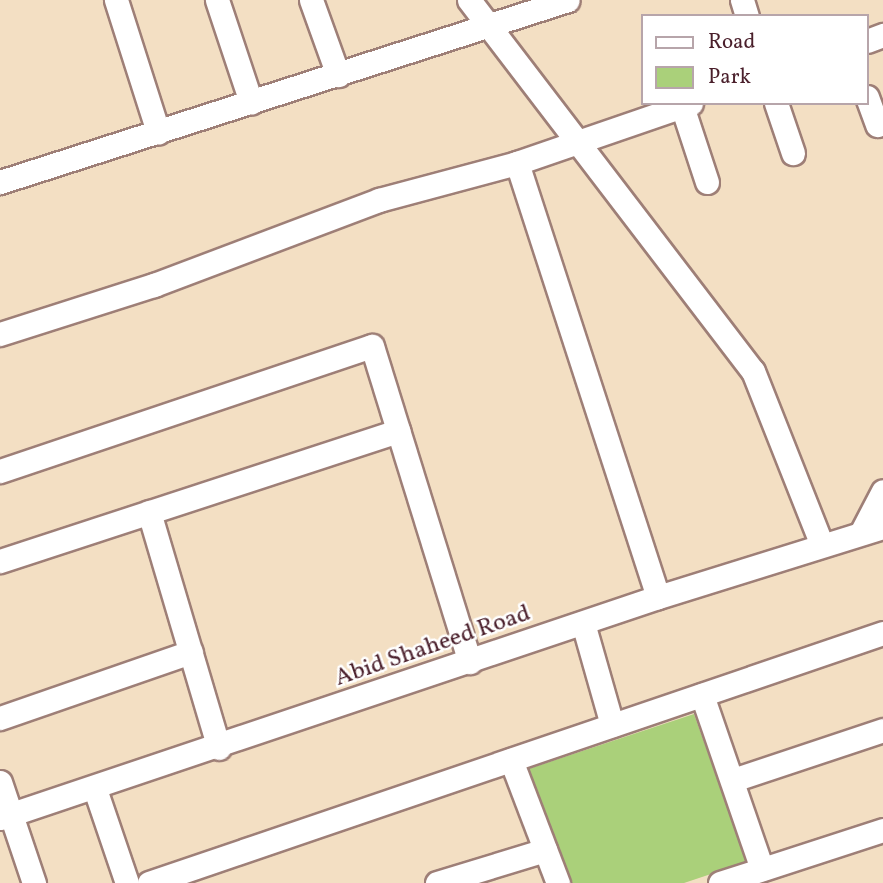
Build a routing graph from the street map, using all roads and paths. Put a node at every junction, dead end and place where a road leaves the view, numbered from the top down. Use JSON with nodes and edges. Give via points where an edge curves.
{"nodes":[{"id":1,"x":116,"y":0,"type":"edge"},
{"id":2,"x":218,"y":0,"type":"edge"},
{"id":3,"x":311,"y":0,"type":"edge"},
{"id":4,"x":469,"y":0,"type":"edge"},
{"id":5,"x":555,"y":2,"type":"edge"},
{"id":6,"x":489,"y":27,"type":"junction"},
{"id":7,"x":338,"y":75,"type":"junction"},
{"id":8,"x":251,"y":102,"type":"junction"},
{"id":9,"x":869,"y":103,"type":"edge"},
{"id":10,"x":687,"y":105,"type":"edge"},
{"id":11,"x":777,"y":105,"type":"edge"},
{"id":12,"x":877,"y":125,"type":"dead end"},
{"id":13,"x":158,"y":132,"type":"junction"},
{"id":14,"x":575,"y":142,"type":"junction"},
{"id":15,"x":793,"y":153,"type":"dead end"},
{"id":16,"x":517,"y":163,"type":"junction"},
{"id":17,"x":0,"y":182,"type":"edge"},
{"id":18,"x":707,"y":182,"type":"dead end"},
{"id":19,"x":0,"y":334,"type":"edge"},
{"id":20,"x":398,"y":431,"type":"junction"},
{"id":21,"x":0,"y":471,"type":"edge"},
{"id":22,"x":883,"y":491,"type":"edge"},
{"id":23,"x":149,"y":512,"type":"junction"},
{"id":24,"x":872,"y":530,"type":"edge"},
{"id":25,"x":822,"y":545,"type":"junction"},
{"id":26,"x":0,"y":561,"type":"edge"},
{"id":27,"x":658,"y":597,"type":"junction"},
{"id":28,"x":583,"y":622,"type":"junction"},
{"id":29,"x":883,"y":633,"type":"edge"},
{"id":30,"x":191,"y":652,"type":"junction"},
{"id":31,"x":470,"y":662,"type":"junction"},
{"id":32,"x":702,"y":695,"type":"junction"},
{"id":33,"x":0,"y":718,"type":"edge"},
{"id":34,"x":612,"y":725,"type":"junction"},
{"id":35,"x":883,"y":730,"type":"edge"},
{"id":36,"x":219,"y":748,"type":"junction"},
{"id":37,"x":511,"y":760,"type":"junction"},
{"id":38,"x":733,"y":780,"type":"junction"},
{"id":39,"x":0,"y":782,"type":"edge"},
{"id":40,"x":95,"y":789,"type":"junction"},
{"id":41,"x":6,"y":817,"type":"edge"},
{"id":42,"x":883,"y":830,"type":"edge"},
{"id":43,"x":545,"y":850,"type":"junction"},
{"id":44,"x":762,"y":869,"type":"junction"},
{"id":45,"x":34,"y":883,"type":"edge"},
{"id":46,"x":127,"y":883,"type":"edge"},
{"id":47,"x":149,"y":883,"type":"edge"},
{"id":48,"x":438,"y":883,"type":"edge"},
{"id":49,"x":558,"y":883,"type":"edge"},
{"id":50,"x":720,"y":883,"type":"edge"}],
"edges":[{"from":1,"to":13,"type":"street"},
{"from":2,"to":8,"type":"street"},
{"from":3,"to":7,"type":"street"},
{"from":4,"to":6,"type":"street"},
{"from":5,"to":6,"type":"street"},
{"from":6,"to":7,"type":"street"},
{"from":6,"to":14,"type":"street"},
{"from":7,"to":8,"type":"street"},
{"from":8,"to":13,"type":"street"},
{"from":9,"to":12,"type":"street"},
{"from":10,"to":14,"type":"street"},
{"from":10,"to":18,"type":"street"},
{"from":11,"to":15,"type":"street"},
{"from":13,"to":17,"type":"street"},
{"from":14,"to":16,"type":"street"},
{"from":14,"to":25,"type":"street","via":[[753,371]]},
{"from":16,"to":19,"type":"street","via":[[380,200],[154,285]]},
{"from":16,"to":27,"type":"street"},
{"from":20,"to":21,"type":"street","via":[[372,346]]},
{"from":20,"to":23,"type":"street"},
{"from":20,"to":31,"type":"street"},
{"from":22,"to":24,"type":"street"},
{"from":23,"to":26,"type":"street"},
{"from":23,"to":30,"type":"street"},
{"from":24,"to":25,"type":"street","name":"Abid Shaheed Road"},
{"from":25,"to":27,"type":"street","name":"Abid Shaheed Road"},
{"from":27,"to":28,"type":"street","name":"Abid Shaheed Road"},
{"from":28,"to":31,"type":"street","name":"Abid Shaheed Road"},
{"from":28,"to":34,"type":"street"},
{"from":29,"to":32,"type":"street"},
{"from":30,"to":33,"type":"street"},
{"from":30,"to":36,"type":"street"},
{"from":31,"to":36,"type":"street","name":"Abid Shaheed Road"},
{"from":32,"to":34,"type":"street"},
{"from":32,"to":38,"type":"street"},
{"from":34,"to":37,"type":"street"},
{"from":35,"to":38,"type":"street"},
{"from":36,"to":40,"type":"street","name":"Abid Shaheed Road"},
{"from":37,"to":43,"type":"street"},
{"from":37,"to":47,"type":"street"},
{"from":38,"to":44,"type":"street"},
{"from":39,"to":41,"type":"street"},
{"from":40,"to":41,"type":"street","name":"Abid Shaheed Road"},
{"from":40,"to":46,"type":"street"},
{"from":41,"to":45,"type":"street"},
{"from":42,"to":44,"type":"street"},
{"from":43,"to":48,"type":"street"},
{"from":43,"to":49,"type":"street"},
{"from":44,"to":50,"type":"street"}]}
